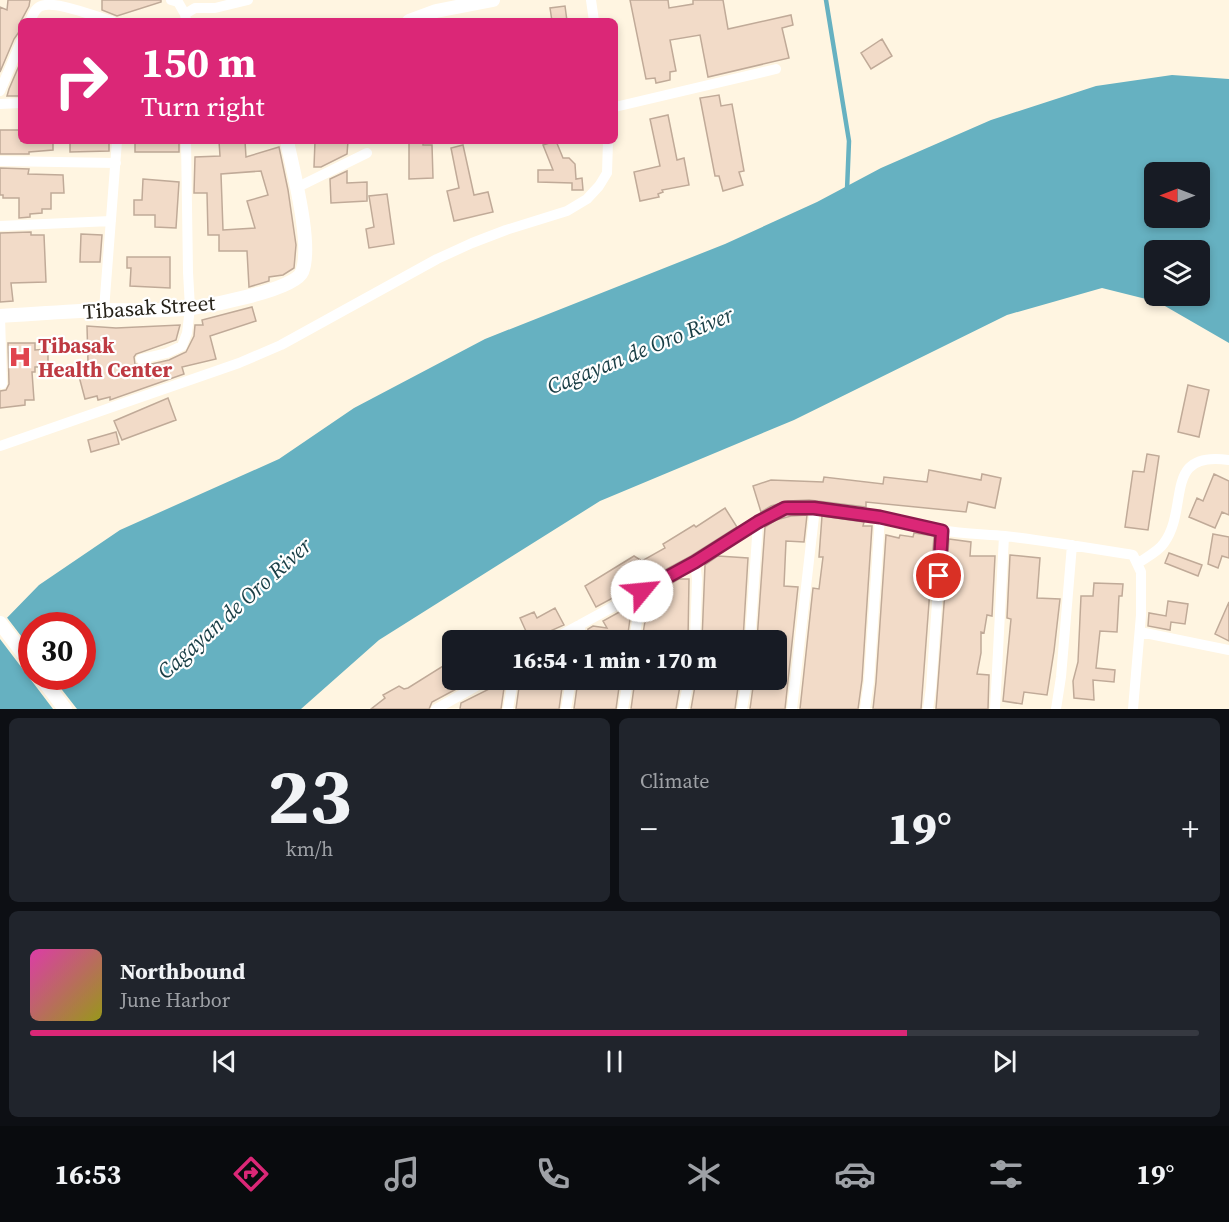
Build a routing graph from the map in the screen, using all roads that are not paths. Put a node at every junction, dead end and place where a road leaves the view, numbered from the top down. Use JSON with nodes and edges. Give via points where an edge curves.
{"nodes":[{"id":1,"x":171,"y":0,"type":"edge"},
{"id":2,"x":248,"y":0,"type":"edge"},
{"id":3,"x":492,"y":0,"type":"edge"},
{"id":4,"x":591,"y":0,"type":"edge"},
{"id":5,"x":214,"y":4,"type":"edge"},
{"id":6,"x":185,"y":17,"type":"edge"},
{"id":7,"x":32,"y":18,"type":"edge"},
{"id":8,"x":101,"y":18,"type":"edge"},
{"id":9,"x":417,"y":18,"type":"edge"},
{"id":10,"x":594,"y":18,"type":"edge"},
{"id":11,"x":18,"y":49,"type":"edge"},
{"id":12,"x":776,"y":69,"type":"dead end"},
{"id":13,"x":0,"y":91,"type":"edge"},
{"id":14,"x":18,"y":103,"type":"edge"},
{"id":15,"x":0,"y":104,"type":"edge"},
{"id":16,"x":618,"y":106,"type":"edge"},
{"id":17,"x":117,"y":144,"type":"edge"},
{"id":18,"x":186,"y":144,"type":"edge"},
{"id":19,"x":287,"y":144,"type":"edge"},
{"id":20,"x":608,"y":144,"type":"edge"},
{"id":21,"x":367,"y":153,"type":"dead end"},
{"id":22,"x":0,"y":161,"type":"edge"},
{"id":23,"x":116,"y":163,"type":"junction"},
{"id":24,"x":296,"y":188,"type":"junction"},
{"id":25,"x":111,"y":221,"type":"junction"},
{"id":26,"x":0,"y":226,"type":"edge"},
{"id":27,"x":190,"y":308,"type":"junction"},
{"id":28,"x":104,"y":310,"type":"junction"},
{"id":29,"x":0,"y":316,"type":"edge"},
{"id":30,"x":141,"y":359,"type":"dead end"},
{"id":31,"x":2,"y":384,"type":"dead end"},
{"id":32,"x":0,"y":446,"type":"edge"},
{"id":33,"x":1229,"y":460,"type":"edge"},
{"id":34,"x":814,"y":508,"type":"junction"},
{"id":35,"x":880,"y":517,"type":"junction"},
{"id":36,"x":758,"y":522,"type":"junction"},
{"id":37,"x":942,"y":531,"type":"junction"},
{"id":38,"x":1004,"y":536,"type":"junction"},
{"id":39,"x":1072,"y":545,"type":"junction"},
{"id":40,"x":695,"y":562,"type":"junction"},
{"id":41,"x":1138,"y":563,"type":"junction"},
{"id":42,"x":642,"y":591,"type":"junction"},
{"id":43,"x":0,"y":623,"type":"edge"},
{"id":44,"x":581,"y":624,"type":"junction"},
{"id":45,"x":570,"y":630,"type":"edge"},
{"id":46,"x":580,"y":630,"type":"edge"},
{"id":47,"x":636,"y":630,"type":"edge"},
{"id":48,"x":695,"y":630,"type":"edge"},
{"id":49,"x":751,"y":630,"type":"edge"},
{"id":50,"x":1140,"y":632,"type":"junction"},
{"id":51,"x":18,"y":647,"type":"edge"},
{"id":52,"x":1229,"y":650,"type":"edge"},
{"id":53,"x":51,"y":690,"type":"edge"},
{"id":54,"x":473,"y":690,"type":"edge"},
{"id":55,"x":511,"y":690,"type":"edge"},
{"id":56,"x":569,"y":690,"type":"edge"},
{"id":57,"x":626,"y":690,"type":"edge"},
{"id":58,"x":687,"y":690,"type":"edge"},
{"id":59,"x":745,"y":690,"type":"edge"},
{"id":60,"x":452,"y":705,"type":"edge"},
{"id":61,"x":65,"y":709,"type":"edge"},
{"id":62,"x":436,"y":709,"type":"edge"},
{"id":63,"x":508,"y":709,"type":"edge"},
{"id":64,"x":566,"y":709,"type":"edge"},
{"id":65,"x":623,"y":709,"type":"edge"},
{"id":66,"x":683,"y":709,"type":"edge"},
{"id":67,"x":742,"y":709,"type":"edge"},
{"id":68,"x":792,"y":709,"type":"edge"},
{"id":69,"x":865,"y":709,"type":"edge"},
{"id":70,"x":928,"y":709,"type":"edge"},
{"id":71,"x":995,"y":709,"type":"edge"},
{"id":72,"x":1056,"y":709,"type":"edge"},
{"id":73,"x":1133,"y":709,"type":"edge"}],
"edges":[{"from":1,"to":6,"type":"street","via":[[178,2]]},
{"from":2,"to":5,"type":"street"},
{"from":3,"to":9,"type":"street"},
{"from":4,"to":10,"type":"street"},
{"from":5,"to":6,"type":"street","via":[[195,8]]},
{"from":7,"to":8,"type":"street","via":[[42,5]]},
{"from":11,"to":13,"type":"street"},
{"from":12,"to":16,"type":"street"},
{"from":14,"to":15,"type":"street"},
{"from":17,"to":23,"type":"street"},
{"from":18,"to":27,"type":"street"},
{"from":19,"to":24,"type":"street","name":"Tibasak Street"},
{"from":20,"to":32,"type":"street","via":[[607,173],[599,186],[587,200],[567,210],[437,259],[281,345],[239,363]]},
{"from":21,"to":24,"type":"street"},
{"from":22,"to":23,"type":"street"},
{"from":23,"to":25,"type":"street"},
{"from":24,"to":27,"type":"street","name":"Tibasak Street","via":[[305,249],[298,278],[236,300]]},
{"from":25,"to":26,"type":"street"},
{"from":25,"to":28,"type":"street"},
{"from":27,"to":28,"type":"street","name":"Tibasak Street"},
{"from":27,"to":30,"type":"street","via":[[188,333],[182,345]]},
{"from":28,"to":29,"type":"street","name":"Tibasak Street"},
{"from":29,"to":31,"type":"street"},
{"from":33,"to":41,"type":"street","via":[[1198,460],[1191,465],[1184,475],[1164,543]]},
{"from":34,"to":35,"type":"street"},
{"from":34,"to":36,"type":"street","via":[[785,508]]},
{"from":34,"to":68,"type":"street"},
{"from":35,"to":37,"type":"street"},
{"from":35,"to":69,"type":"street"},
{"from":36,"to":40,"type":"street"},
{"from":36,"to":49,"type":"street"},
{"from":37,"to":38,"type":"street"},
{"from":37,"to":70,"type":"street"},
{"from":38,"to":39,"type":"street"},
{"from":38,"to":71,"type":"street"},
{"from":39,"to":41,"type":"street","via":[[1133,555]]},
{"from":39,"to":72,"type":"street"},
{"from":40,"to":42,"type":"street"},
{"from":40,"to":48,"type":"street"},
{"from":41,"to":50,"type":"street"},
{"from":42,"to":44,"type":"street"},
{"from":42,"to":47,"type":"street"},
{"from":43,"to":51,"type":"street"},
{"from":44,"to":45,"type":"street"},
{"from":44,"to":46,"type":"street"},
{"from":50,"to":52,"type":"street"},
{"from":50,"to":73,"type":"street"},
{"from":53,"to":61,"type":"street"},
{"from":54,"to":60,"type":"street"},
{"from":55,"to":63,"type":"street"},
{"from":56,"to":64,"type":"street"},
{"from":57,"to":65,"type":"street"},
{"from":58,"to":66,"type":"street"},
{"from":59,"to":67,"type":"street"},
{"from":60,"to":62,"type":"street"}]}
